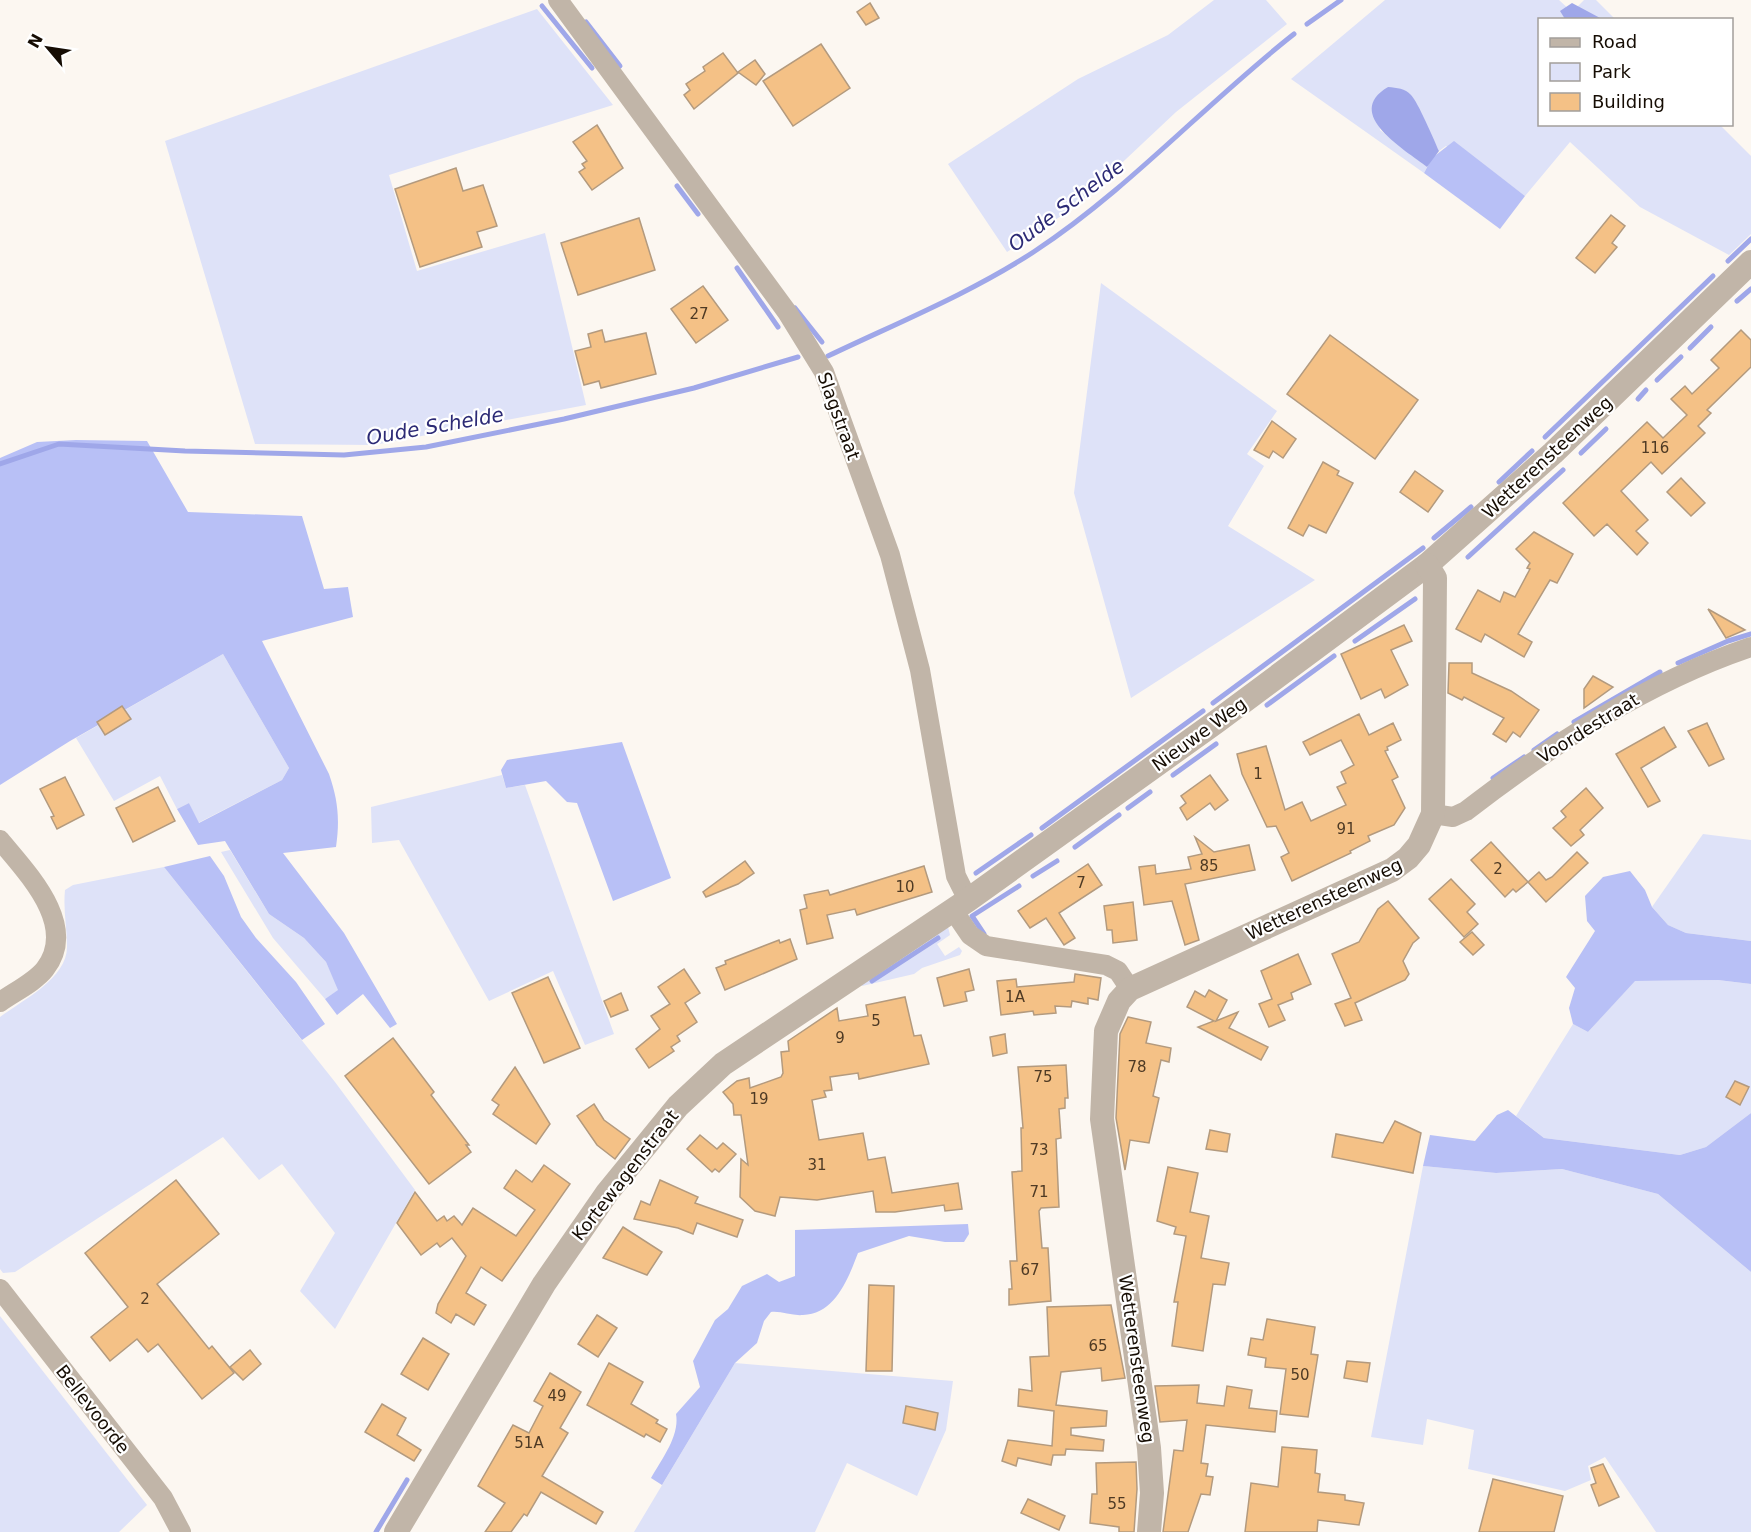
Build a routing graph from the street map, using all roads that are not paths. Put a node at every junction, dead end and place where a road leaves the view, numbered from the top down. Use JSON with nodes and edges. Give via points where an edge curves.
{"nodes":[{"id":1,"x":558,"y":0,"type":"edge"},
{"id":2,"x":1751,"y":262,"type":"edge"},
{"id":3,"x":1427,"y":565,"type":"junction"},
{"id":4,"x":1751,"y":647,"type":"edge"},
{"id":5,"x":1433,"y":814,"type":"junction"},
{"id":6,"x":0,"y":840,"type":"edge"},
{"id":7,"x":961,"y":905,"type":"junction"},
{"id":8,"x":1130,"y":989,"type":"junction"},
{"id":9,"x":0,"y":1002,"type":"edge"},
{"id":10,"x":0,"y":1289,"type":"edge"},
{"id":11,"x":181,"y":1532,"type":"edge"},
{"id":12,"x":396,"y":1532,"type":"edge"},
{"id":13,"x":1149,"y":1532,"type":"edge"}],
"edges":[{"from":1,"to":7,"type":"street","name":"Slagstraat","via":[[781,303],[824,372],[890,555],[920,670]]},
{"from":2,"to":3,"type":"street","name":"Wetterensteenweg","via":[[1553,453]]},
{"from":3,"to":5,"type":"street","name":"Wetterensteenweg","via":[[1435,578]]},
{"from":3,"to":7,"type":"street","name":"Nieuwe Weg"},
{"from":4,"to":5,"type":"street","name":"Voordestraat","via":[[1669,678],[1596,720],[1466,812],[1453,817]]},
{"from":5,"to":8,"type":"street","name":"Wetterensteenweg","via":[[1419,845],[1392,870]]},
{"from":6,"to":9,"type":"street","via":[[39,888],[52,914],[56,944],[44,971]]},
{"from":7,"to":8,"type":"street","via":[[970,935],[986,946],[1106,965],[1118,971]]},
{"from":7,"to":12,"type":"street","name":"Kortewagenstraat","via":[[723,1064],[671,1113],[607,1193],[544,1284]]},
{"from":8,"to":13,"type":"street","name":"Wetterensteenweg","via":[[1119,1000],[1106,1031],[1102,1119],[1149,1448]]},
{"from":10,"to":11,"type":"street","name":"Bellevoorde","via":[[164,1498]]}]}
